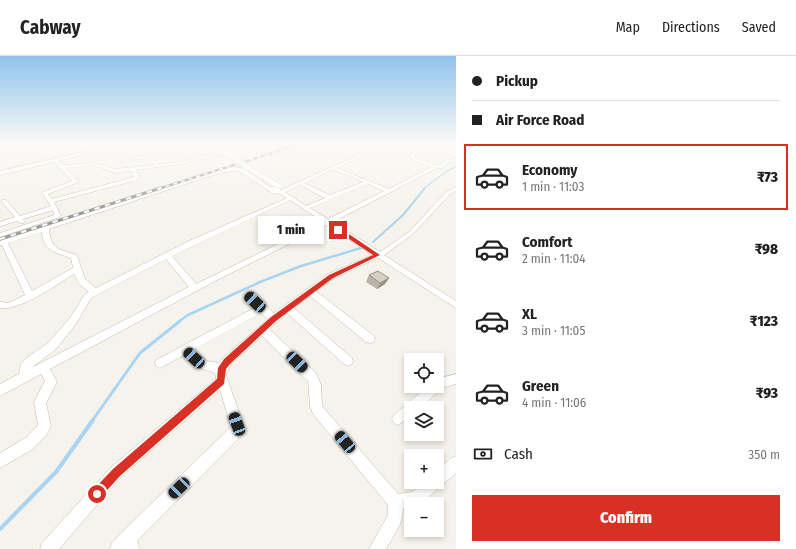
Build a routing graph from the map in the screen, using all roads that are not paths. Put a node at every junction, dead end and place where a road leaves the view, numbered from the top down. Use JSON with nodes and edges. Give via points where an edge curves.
{"nodes":[{"id":1,"x":23,"y":167,"type":"edge"},
{"id":2,"x":62,"y":167,"type":"edge"},
{"id":3,"x":101,"y":167,"type":"edge"},
{"id":4,"x":145,"y":167,"type":"edge"},
{"id":5,"x":240,"y":167,"type":"edge"},
{"id":6,"x":245,"y":167,"type":"edge"},
{"id":7,"x":433,"y":167,"type":"edge"},
{"id":8,"x":334,"y":168,"type":"joint"},
{"id":9,"x":133,"y":169,"type":"junction"},
{"id":10,"x":244,"y":170,"type":"junction"},
{"id":11,"x":0,"y":172,"type":"edge"},
{"id":12,"x":367,"y":182,"type":"junction"},
{"id":13,"x":300,"y":183,"type":"junction"},
{"id":14,"x":279,"y":189,"type":"junction"},
{"id":15,"x":456,"y":189,"type":"edge"},
{"id":16,"x":390,"y":191,"type":"junction"},
{"id":17,"x":331,"y":198,"type":"junction"},
{"id":18,"x":287,"y":200,"type":"junction"},
{"id":19,"x":51,"y":201,"type":"junction"},
{"id":20,"x":55,"y":207,"type":"junction"},
{"id":21,"x":0,"y":208,"type":"edge"},
{"id":22,"x":309,"y":208,"type":"junction"},
{"id":23,"x":19,"y":218,"type":"junction"},
{"id":24,"x":329,"y":221,"type":"junction"},
{"id":25,"x":0,"y":224,"type":"edge"},
{"id":26,"x":25,"y":227,"type":"junction"},
{"id":27,"x":45,"y":228,"type":"junction"},
{"id":28,"x":2,"y":240,"type":"edge"},
{"id":29,"x":380,"y":254,"type":"junction"},
{"id":30,"x":167,"y":256,"type":"junction"},
{"id":31,"x":76,"y":270,"type":"junction"},
{"id":32,"x":195,"y":288,"type":"junction"},
{"id":33,"x":96,"y":291,"type":"junction"},
{"id":34,"x":310,"y":291,"type":"junction"},
{"id":35,"x":249,"y":295,"type":"dead end"},
{"id":36,"x":30,"y":296,"type":"junction"},
{"id":37,"x":456,"y":298,"type":"edge"},
{"id":38,"x":0,"y":305,"type":"edge"},
{"id":39,"x":456,"y":305,"type":"edge"},
{"id":40,"x":262,"y":308,"type":"junction"},
{"id":41,"x":286,"y":308,"type":"junction"},
{"id":42,"x":274,"y":319,"type":"junction"},
{"id":43,"x":262,"y":329,"type":"junction"},
{"id":44,"x":370,"y":339,"type":"dead end"},
{"id":45,"x":185,"y":350,"type":"junction"},
{"id":46,"x":348,"y":360,"type":"dead end"},
{"id":47,"x":160,"y":363,"type":"dead end"},
{"id":48,"x":42,"y":368,"type":"junction"},
{"id":49,"x":222,"y":374,"type":"junction"},
{"id":50,"x":25,"y":377,"type":"junction"},
{"id":51,"x":456,"y":379,"type":"edge"},
{"id":52,"x":0,"y":390,"type":"edge"},
{"id":53,"x":398,"y":419,"type":"dead end"},
{"id":54,"x":0,"y":461,"type":"edge"},
{"id":55,"x":456,"y":463,"type":"edge"},
{"id":56,"x":444,"y":474,"type":"edge"},
{"id":57,"x":427,"y":489,"type":"edge"},
{"id":58,"x":395,"y":502,"type":"junction"},
{"id":59,"x":126,"y":546,"type":"edge"},
{"id":60,"x":48,"y":549,"type":"edge"},
{"id":61,"x":377,"y":549,"type":"edge"}],
"edges":[{"from":1,"to":11,"type":"street"},
{"from":2,"to":19,"type":"street","via":[[76,183],[46,192]]},
{"from":3,"to":9,"type":"street","via":[[114,171]]},
{"from":4,"to":9,"type":"street"},
{"from":5,"to":10,"type":"street"},
{"from":6,"to":14,"type":"street","bridge":true},
{"from":7,"to":16,"type":"street"},
{"from":8,"to":12,"type":"street"},
{"from":8,"to":13,"type":"street"},
{"from":9,"to":19,"type":"street","via":[[137,177],[135,179]]},
{"from":10,"to":14,"type":"street"},
{"from":10,"to":18,"type":"street"},
{"from":10,"to":27,"type":"street","via":[[218,172]]},
{"from":12,"to":16,"type":"street"},
{"from":12,"to":17,"type":"street"},
{"from":13,"to":14,"type":"street"},
{"from":13,"to":17,"type":"street"},
{"from":14,"to":22,"type":"street"},
{"from":15,"to":29,"type":"street","via":[[447,194],[408,236]]},
{"from":16,"to":24,"type":"street"},
{"from":17,"to":22,"type":"street"},
{"from":18,"to":22,"type":"street","via":[[300,209]]},
{"from":18,"to":30,"type":"street"},
{"from":19,"to":20,"type":"street"},
{"from":20,"to":23,"type":"street"},
{"from":20,"to":26,"type":"street","via":[[58,216]]},
{"from":21,"to":23,"type":"street","via":[[6,203]]},
{"from":22,"to":24,"type":"street"},
{"from":23,"to":25,"type":"street"},
{"from":23,"to":26,"type":"street"},
{"from":24,"to":29,"type":"street"},
{"from":24,"to":32,"type":"street"},
{"from":26,"to":28,"type":"street"},
{"from":27,"to":28,"type":"street"},
{"from":27,"to":31,"type":"street","via":[[46,240],[51,248],[74,257]]},
{"from":28,"to":36,"type":"street"},
{"from":29,"to":34,"type":"street","via":[[335,274]]},
{"from":29,"to":37,"type":"street"},
{"from":29,"to":39,"type":"street"},
{"from":30,"to":32,"type":"street"},
{"from":30,"to":33,"type":"street"},
{"from":31,"to":33,"type":"street","via":[[81,282]]},
{"from":31,"to":36,"type":"street"},
{"from":32,"to":48,"type":"street"},
{"from":33,"to":50,"type":"street","via":[[86,299],[73,321],[52,346],[29,362]]},
{"from":34,"to":41,"type":"street"},
{"from":34,"to":44,"type":"street"},
{"from":35,"to":40,"type":"street"},
{"from":36,"to":38,"type":"street","via":[[12,305]]},
{"from":40,"to":42,"type":"street"},
{"from":40,"to":45,"type":"street"},
{"from":41,"to":42,"type":"street"},
{"from":41,"to":46,"type":"street"},
{"from":42,"to":43,"type":"street"},
{"from":43,"to":49,"type":"street"},
{"from":43,"to":58,"type":"street","via":[[312,377],[316,386],[317,410]]},
{"from":45,"to":47,"type":"street"},
{"from":45,"to":49,"type":"street","via":[[203,366]]},
{"from":48,"to":50,"type":"street"},
{"from":48,"to":54,"type":"street","via":[[49,376],[50,382],[40,402],[45,426],[36,438]]},
{"from":49,"to":59,"type":"street","via":[[237,430]]},
{"from":49,"to":60,"type":"street","via":[[116,472]]},
{"from":50,"to":52,"type":"street"},
{"from":51,"to":53,"type":"street","via":[[440,384]]},
{"from":55,"to":56,"type":"street"},
{"from":57,"to":58,"type":"street","via":[[415,499]]},
{"from":58,"to":61,"type":"street","via":[[396,516]]}]}
